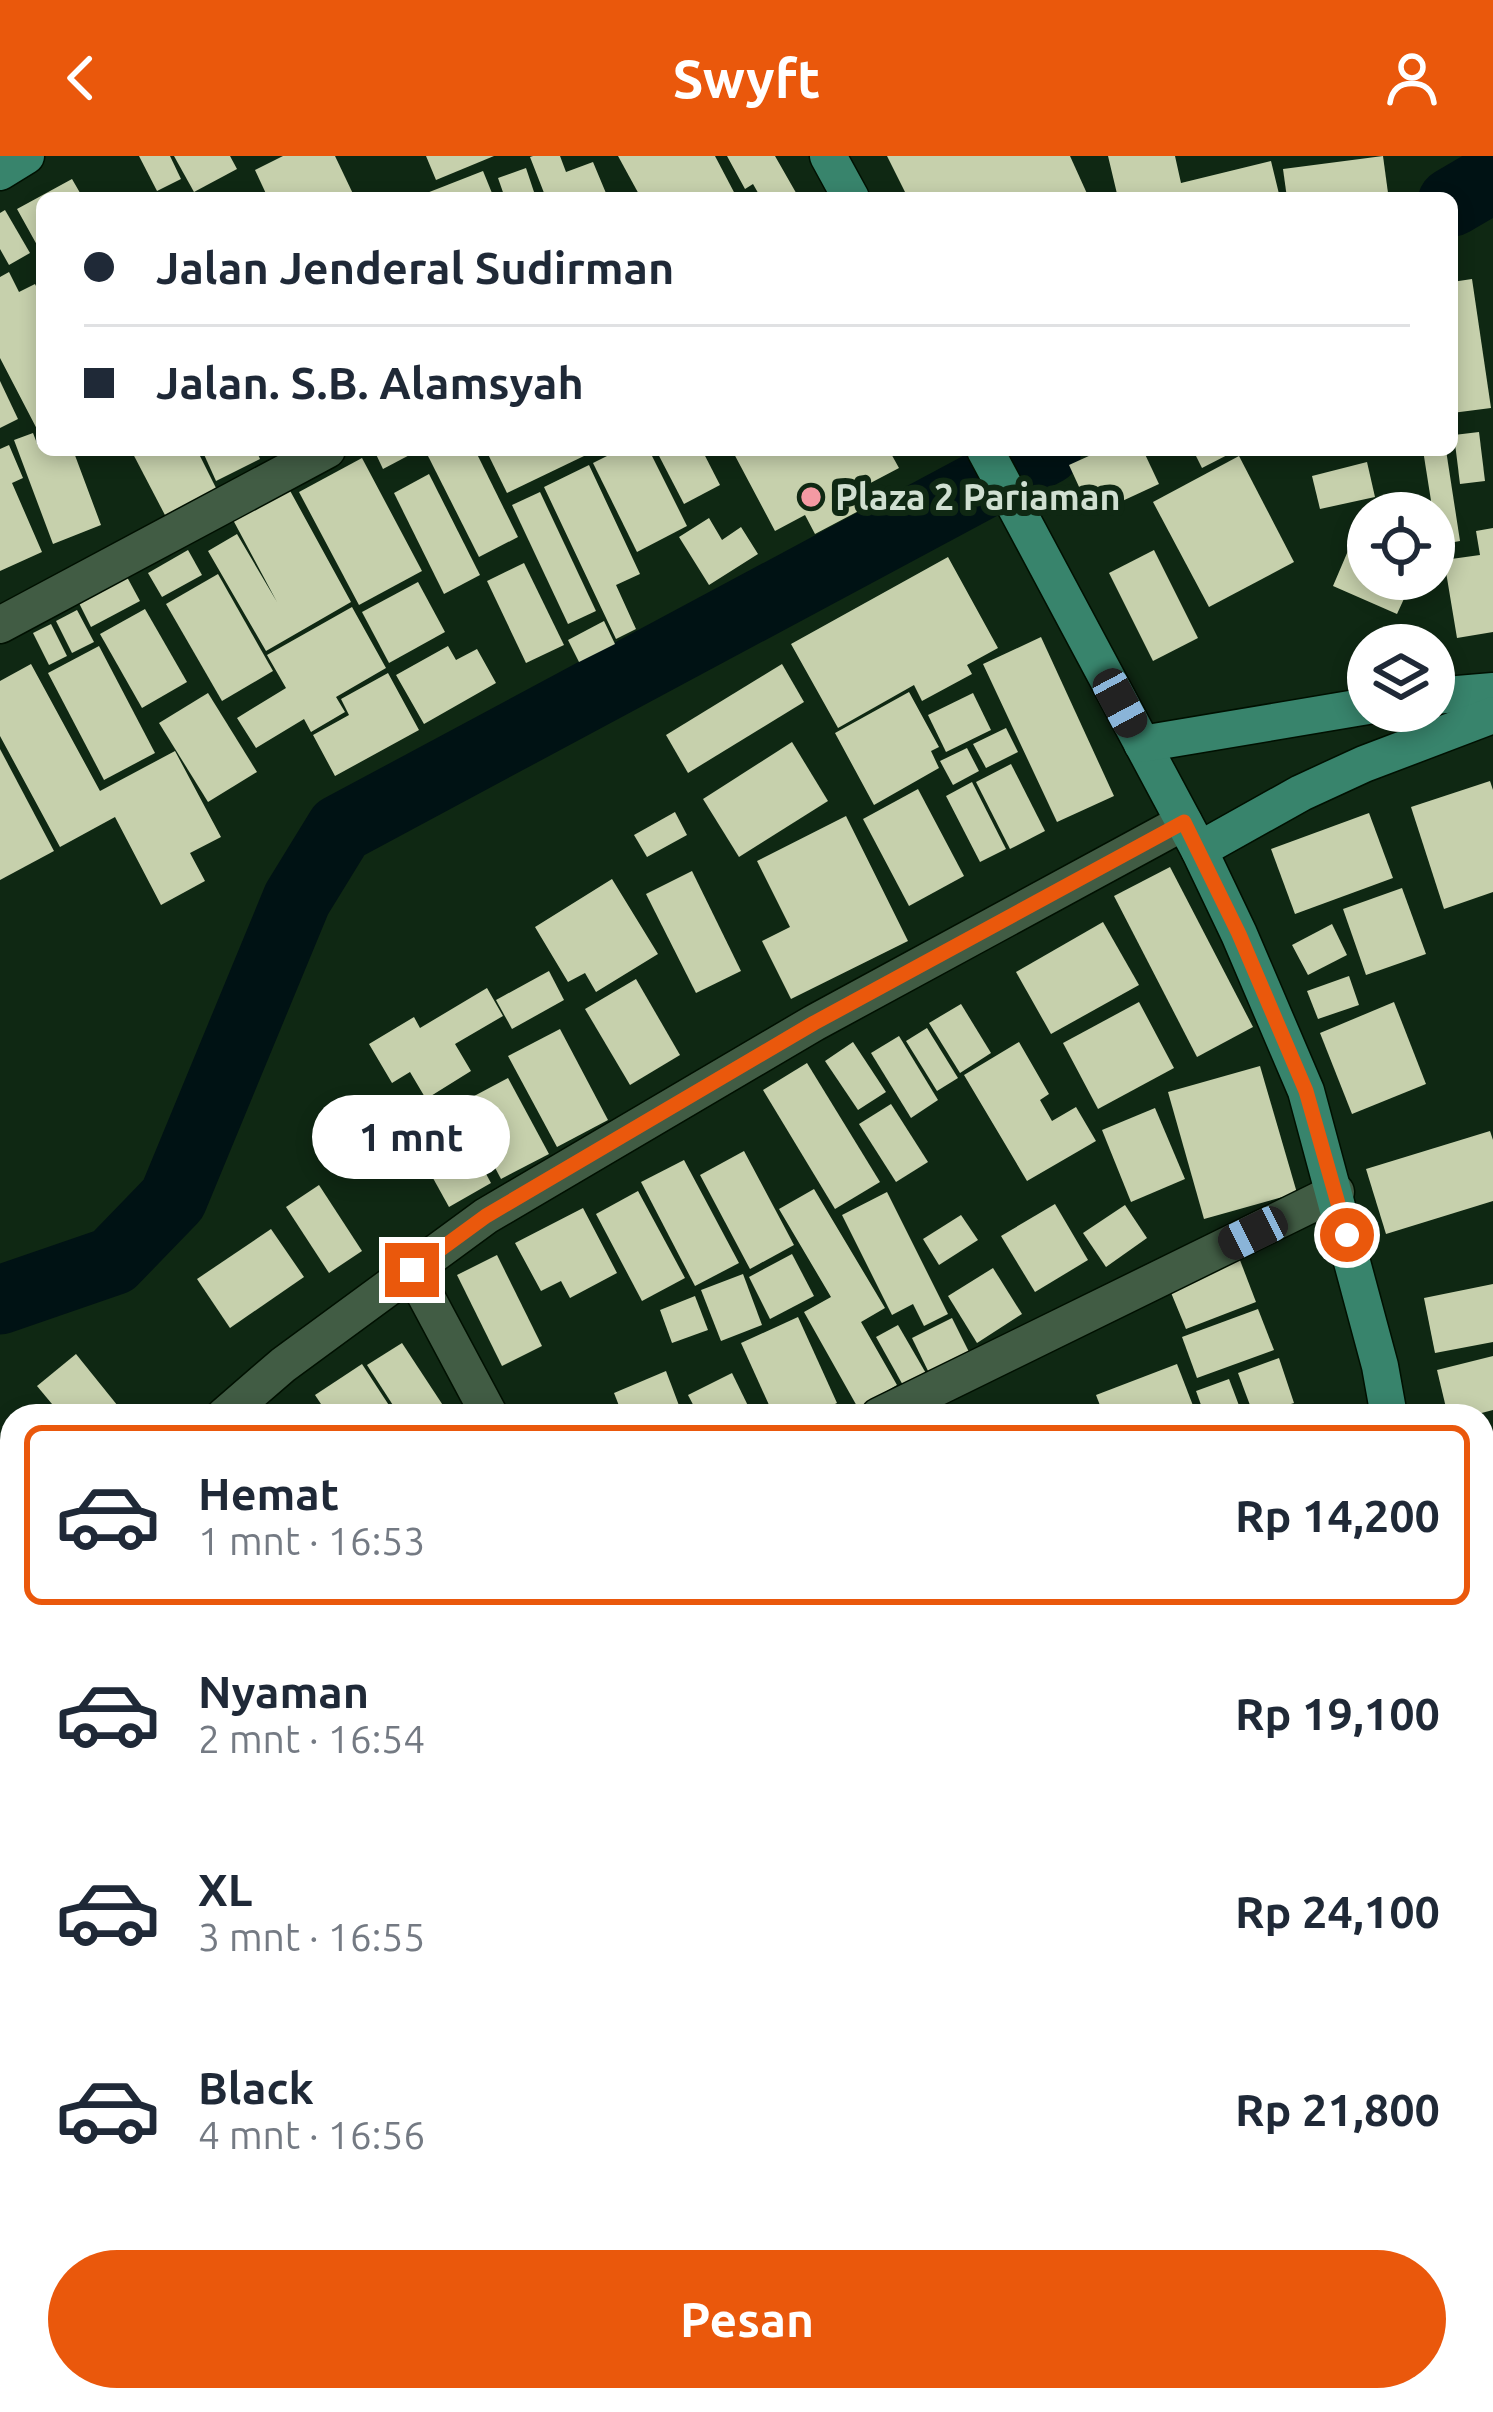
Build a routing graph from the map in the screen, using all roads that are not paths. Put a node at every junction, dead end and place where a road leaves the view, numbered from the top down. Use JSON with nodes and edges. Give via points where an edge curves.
{"nodes":[{"id":1,"x":26,"y":156,"type":"edge"},
{"id":2,"x":828,"y":156,"type":"edge"},
{"id":3,"x":0,"y":172,"type":"edge"},
{"id":4,"x":845,"y":192,"type":"edge"},
{"id":5,"x":316,"y":456,"type":"edge"},
{"id":6,"x":988,"y":456,"type":"edge"},
{"id":7,"x":0,"y":626,"type":"edge"},
{"id":8,"x":1493,"y":691,"type":"edge"},
{"id":9,"x":1455,"y":694,"type":"edge"},
{"id":10,"x":1347,"y":710,"type":"edge"},
{"id":11,"x":1493,"y":715,"type":"edge"},
{"id":12,"x":1142,"y":744,"type":"junction"},
{"id":13,"x":1191,"y":836,"type":"junction"},
{"id":14,"x":1336,"y":1192,"type":"junction"},
{"id":15,"x":412,"y":1270,"type":"junction"},
{"id":16,"x":238,"y":1404,"type":"edge"},
{"id":17,"x":484,"y":1404,"type":"edge"},
{"id":18,"x":903,"y":1404,"type":"edge"},
{"id":19,"x":1387,"y":1404,"type":"edge"}],
"edges":[{"from":1,"to":3,"type":"main road"},
{"from":2,"to":4,"type":"main road"},
{"from":5,"to":7,"type":"street"},
{"from":6,"to":12,"type":"main road"},
{"from":8,"to":9,"type":"main road"},
{"from":10,"to":12,"type":"main road"},
{"from":11,"to":13,"type":"main road"},
{"from":12,"to":13,"type":"main road"},
{"from":13,"to":14,"type":"main road","via":[[1306,1091]]},
{"from":13,"to":15,"type":"street","via":[[814,1023],[486,1216]]},
{"from":14,"to":18,"type":"street"},
{"from":14,"to":19,"type":"main road"},
{"from":15,"to":16,"type":"street"},
{"from":15,"to":17,"type":"street"}]}
